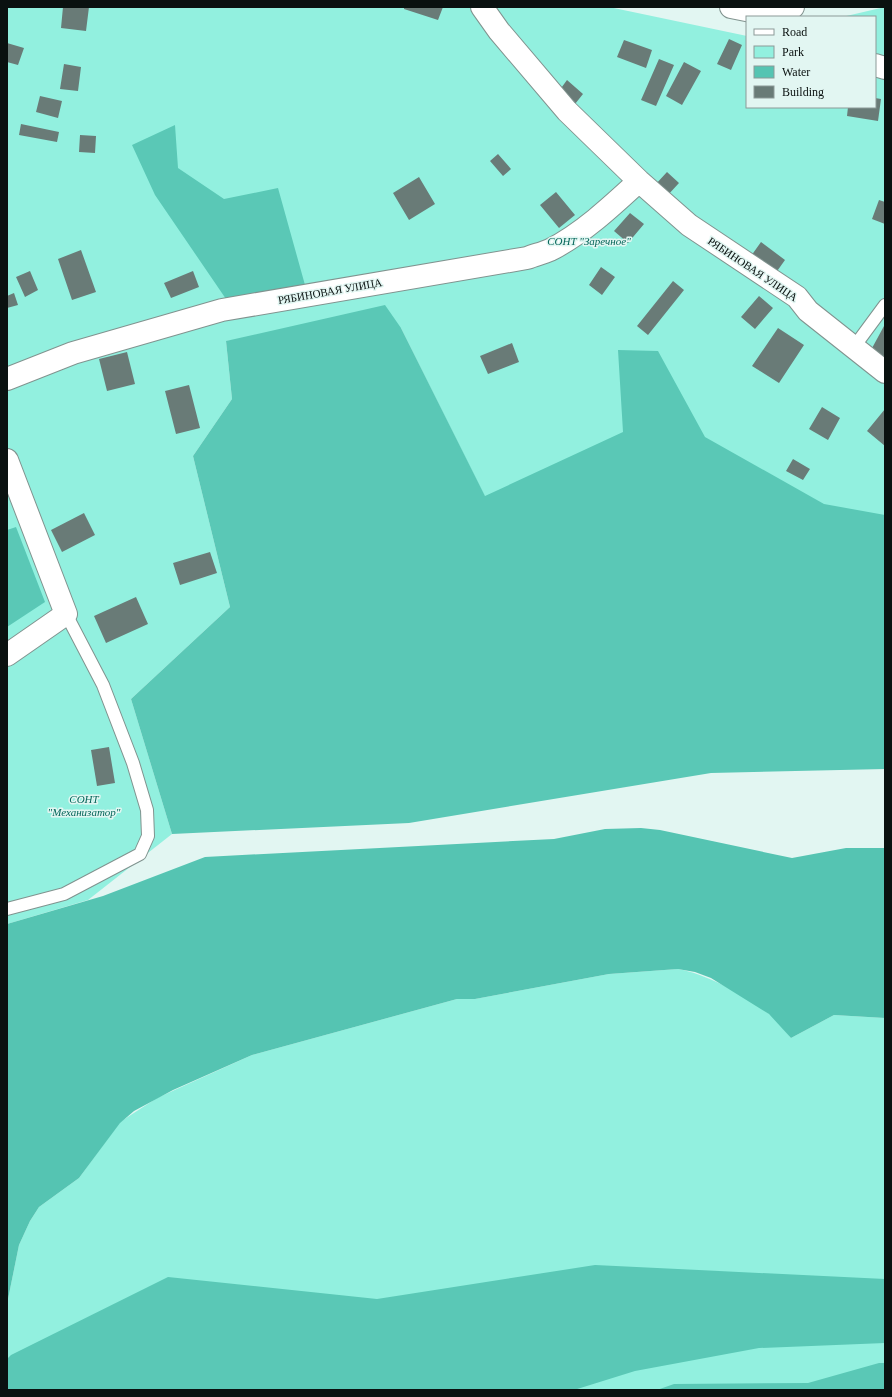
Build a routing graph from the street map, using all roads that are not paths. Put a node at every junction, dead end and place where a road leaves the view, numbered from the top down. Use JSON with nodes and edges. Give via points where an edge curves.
{"nodes":[{"id":1,"x":482,"y":7,"type":"edge"},
{"id":2,"x":731,"y":7,"type":"edge"},
{"id":3,"x":793,"y":7,"type":"edge"},
{"id":4,"x":769,"y":16,"type":"edge"},
{"id":5,"x":639,"y":181,"type":"junction"},
{"id":6,"x":885,"y":305,"type":"edge"},
{"id":7,"x":854,"y":347,"type":"junction"},
{"id":8,"x":885,"y":372,"type":"edge"},
{"id":9,"x":7,"y":379,"type":"edge"},
{"id":10,"x":7,"y":460,"type":"edge"},
{"id":11,"x":66,"y":614,"type":"junction"},
{"id":12,"x":7,"y":655,"type":"edge"},
{"id":13,"x":7,"y":909,"type":"edge"}],
"edges":[{"from":1,"to":5,"type":"street","name":"РЯБИНОВАЯ УЛИЦА","via":[[499,31],[567,111]]},
{"from":2,"to":4,"type":"street"},
{"from":3,"to":4,"type":"street"},
{"from":5,"to":7,"type":"street","name":"РЯБИНОВАЯ УЛИЦА","via":[[689,225],[797,297],[808,311]]},
{"from":5,"to":9,"type":"street","name":"РЯБИНОВАЯ УЛИЦА","via":[[569,238],[550,250],[527,258],[222,310],[73,353]]},
{"from":6,"to":7,"type":"lane"},
{"from":7,"to":8,"type":"street","name":"РЯБИНОВАЯ УЛИЦА"},
{"from":10,"to":11,"type":"street"},
{"from":11,"to":12,"type":"street"},
{"from":11,"to":13,"type":"lane","via":[[103,685],[133,763],[147,810],[148,836],[140,854],[64,894]]}]}
